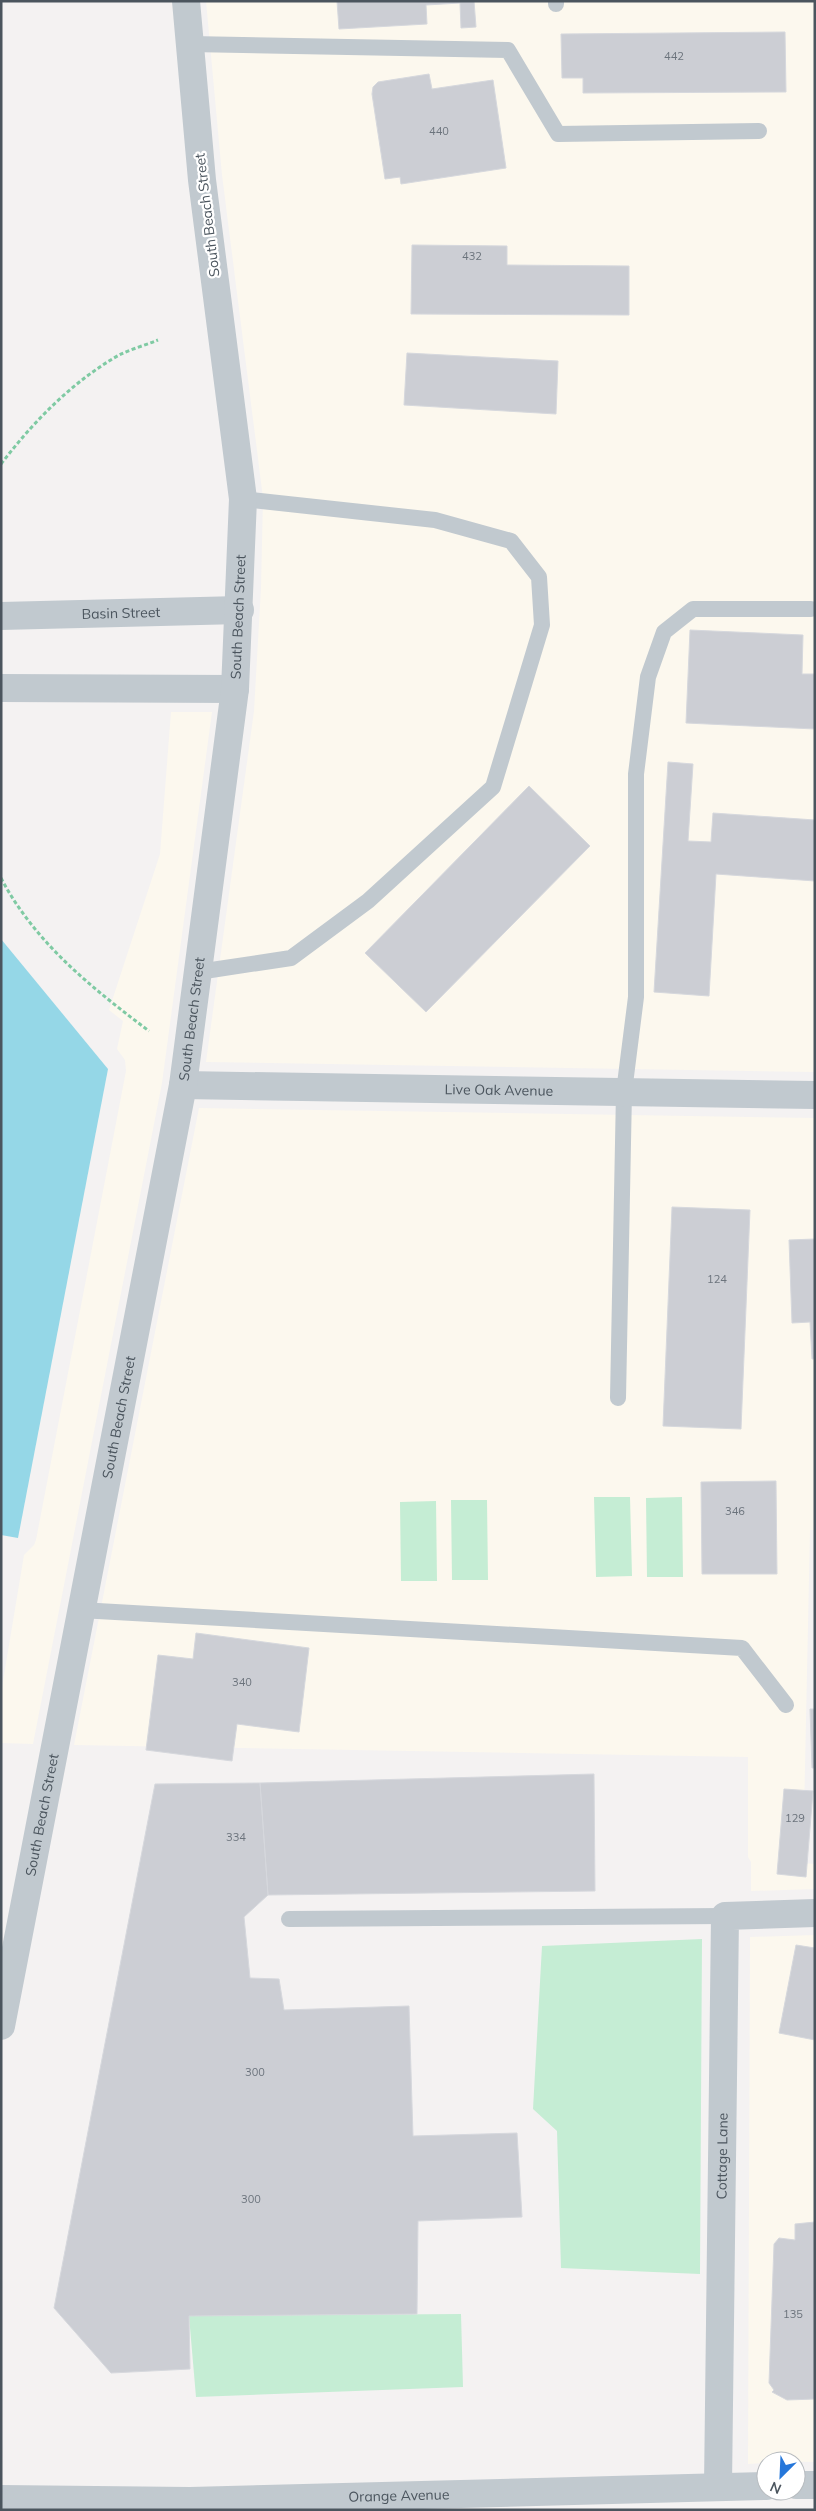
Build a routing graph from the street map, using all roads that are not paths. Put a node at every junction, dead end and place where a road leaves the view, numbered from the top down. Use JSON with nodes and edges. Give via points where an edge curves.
{"nodes":[{"id":1,"x":186,"y":1,"type":"edge"},
{"id":2,"x":190,"y":44,"type":"junction"},
{"id":3,"x":759,"y":131,"type":"dead end"},
{"id":4,"x":242,"y":499,"type":"junction"},
{"id":5,"x":811,"y":609,"type":"dead end"},
{"id":6,"x":240,"y":610,"type":"junction"},
{"id":7,"x":1,"y":616,"type":"edge"},
{"id":8,"x":1,"y":688,"type":"edge"},
{"id":9,"x":235,"y":690,"type":"junction"},
{"id":10,"x":198,"y":972,"type":"junction"},
{"id":11,"x":182,"y":1085,"type":"junction"},
{"id":12,"x":624,"y":1092,"type":"junction"},
{"id":13,"x":815,"y":1095,"type":"edge"},
{"id":14,"x":618,"y":1398,"type":"dead end"},
{"id":15,"x":80,"y":1610,"type":"junction"},
{"id":16,"x":786,"y":1705,"type":"dead end"},
{"id":17,"x":815,"y":1913,"type":"edge"},
{"id":18,"x":725,"y":1916,"type":"junction"},
{"id":19,"x":289,"y":1919,"type":"dead end"},
{"id":20,"x":1,"y":2026,"type":"edge"},
{"id":21,"x":718,"y":2486,"type":"junction"},
{"id":22,"x":756,"y":2486,"type":"edge"},
{"id":23,"x":1,"y":2500,"type":"edge"},
{"id":24,"x":428,"y":2502,"type":"edge"}],
"edges":[{"from":1,"to":2,"type":"street","name":"South Beach Street"},
{"from":2,"to":3,"type":"lane","via":[[508,50],[558,134]]},
{"from":2,"to":4,"type":"street","name":"South Beach Street","via":[[202,180]]},
{"from":4,"to":6,"type":"street","name":"South Beach Street"},
{"from":4,"to":10,"type":"lane","via":[[435,520],[511,541],[539,577],[542,624],[493,786],[368,901],[291,958]]},
{"from":5,"to":12,"type":"lane","via":[[693,609],[664,632],[648,677],[636,774],[636,997]]},
{"from":6,"to":7,"type":"street","name":"Basin Street"},
{"from":6,"to":9,"type":"street","name":"South Beach Street"},
{"from":8,"to":9,"type":"street"},
{"from":9,"to":10,"type":"street","name":"South Beach Street"},
{"from":10,"to":11,"type":"street","name":"South Beach Street"},
{"from":11,"to":12,"type":"street","name":"Live Oak Avenue"},
{"from":11,"to":15,"type":"street","name":"South Beach Street"},
{"from":12,"to":13,"type":"street","name":"Live Oak Avenue"},
{"from":12,"to":14,"type":"lane"},
{"from":15,"to":16,"type":"lane","via":[[742,1648]]},
{"from":15,"to":20,"type":"street","name":"South Beach Street"},
{"from":17,"to":18,"type":"street"},
{"from":18,"to":19,"type":"lane"},
{"from":18,"to":21,"type":"street","name":"Cottage Lane"},
{"from":21,"to":22,"type":"street","name":"Orange Avenue"},
{"from":21,"to":24,"type":"street","name":"Orange Avenue"},
{"from":23,"to":24,"type":"street","name":"Orange Avenue"}]}
